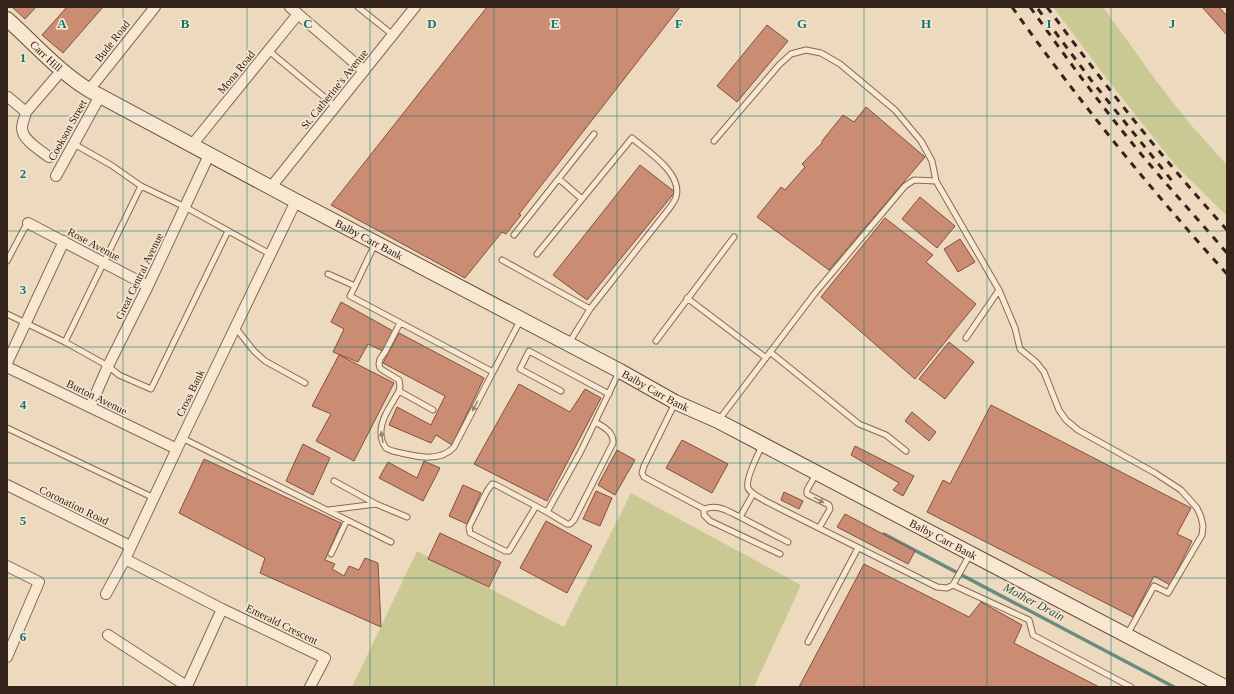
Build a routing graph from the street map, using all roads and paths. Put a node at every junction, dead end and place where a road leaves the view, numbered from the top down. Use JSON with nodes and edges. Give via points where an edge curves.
{"nodes":[{"id":1,"x":155,"y":7,"type":"edge"},
{"id":2,"x":290,"y":7,"type":"edge"},
{"id":3,"x":358,"y":7,"type":"edge"},
{"id":4,"x":415,"y":7,"type":"edge"},
{"id":5,"x":298,"y":14,"type":"junction"},
{"id":6,"x":7,"y":19,"type":"edge"},
{"id":7,"x":393,"y":36,"type":"junction"},
{"id":8,"x":269,"y":51,"type":"junction"},
{"id":9,"x":62,"y":70,"type":"junction"},
{"id":10,"x":364,"y":71,"type":"junction"},
{"id":11,"x":94,"y":93,"type":"junction"},
{"id":12,"x":8,"y":97,"type":"dead end"},
{"id":13,"x":335,"y":106,"type":"junction"},
{"id":14,"x":26,"y":112,"type":"junction"},
{"id":15,"x":594,"y":134,"type":"dead end"},
{"id":16,"x":714,"y":141,"type":"dead end"},
{"id":17,"x":74,"y":144,"type":"junction"},
{"id":18,"x":192,"y":145,"type":"junction"},
{"id":19,"x":209,"y":154,"type":"junction"},
{"id":20,"x":49,"y":157,"type":"dead end"},
{"id":21,"x":56,"y":176,"type":"dead end"},
{"id":22,"x":559,"y":179,"type":"junction"},
{"id":23,"x":936,"y":181,"type":"junction"},
{"id":24,"x":141,"y":186,"type":"junction"},
{"id":25,"x":271,"y":187,"type":"junction"},
{"id":26,"x":582,"y":199,"type":"junction"},
{"id":27,"x":296,"y":201,"type":"junction"},
{"id":28,"x":185,"y":207,"type":"junction"},
{"id":29,"x":28,"y":223,"type":"joint"},
{"id":30,"x":228,"y":231,"type":"junction"},
{"id":31,"x":514,"y":235,"type":"dead end"},
{"id":32,"x":734,"y":237,"type":"dead end"},
{"id":33,"x":64,"y":241,"type":"junction"},
{"id":34,"x":375,"y":243,"type":"junction"},
{"id":35,"x":270,"y":254,"type":"junction"},
{"id":36,"x":537,"y":254,"type":"dead end"},
{"id":37,"x":502,"y":260,"type":"dead end"},
{"id":38,"x":7,"y":261,"type":"edge"},
{"id":39,"x":103,"y":263,"type":"junction"},
{"id":40,"x":328,"y":274,"type":"dead end"},
{"id":41,"x":148,"y":286,"type":"junction"},
{"id":42,"x":355,"y":286,"type":"junction"},
{"id":43,"x":999,"y":290,"type":"junction"},
{"id":44,"x":687,"y":298,"type":"junction"},
{"id":45,"x":590,"y":309,"type":"junction"},
{"id":46,"x":7,"y":314,"type":"edge"},
{"id":47,"x":521,"y":319,"type":"junction"},
{"id":48,"x":400,"y":323,"type":"junction"},
{"id":49,"x":25,"y":324,"type":"junction"},
{"id":50,"x":235,"y":327,"type":"junction"},
{"id":51,"x":966,"y":338,"type":"dead end"},
{"id":52,"x":656,"y":341,"type":"dead end"},
{"id":53,"x":65,"y":342,"type":"junction"},
{"id":54,"x":568,"y":344,"type":"junction"},
{"id":55,"x":770,"y":352,"type":"junction"},
{"id":56,"x":766,"y":358,"type":"junction"},
{"id":57,"x":7,"y":362,"type":"edge"},
{"id":58,"x":108,"y":366,"type":"junction"},
{"id":59,"x":7,"y":367,"type":"edge"},
{"id":60,"x":620,"y":371,"type":"junction"},
{"id":61,"x":493,"y":372,"type":"junction"},
{"id":62,"x":305,"y":383,"type":"dead end"},
{"id":63,"x":399,"y":391,"type":"junction"},
{"id":64,"x":561,"y":391,"type":"dead end"},
{"id":65,"x":609,"y":394,"type":"junction"},
{"id":66,"x":675,"y":402,"type":"junction"},
{"id":67,"x":90,"y":407,"type":"junction"},
{"id":68,"x":433,"y":410,"type":"dead end"},
{"id":69,"x":718,"y":421,"type":"junction"},
{"id":70,"x":595,"y":422,"type":"junction"},
{"id":71,"x":7,"y":428,"type":"edge"},
{"id":72,"x":182,"y":438,"type":"junction"},
{"id":73,"x":762,"y":445,"type":"junction"},
{"id":74,"x":177,"y":449,"type":"junction"},
{"id":75,"x":906,"y":451,"type":"dead end"},
{"id":76,"x":817,"y":473,"type":"junction"},
{"id":77,"x":334,"y":481,"type":"dead end"},
{"id":78,"x":7,"y":485,"type":"edge"},
{"id":79,"x":753,"y":494,"type":"junction"},
{"id":80,"x":154,"y":498,"type":"junction"},
{"id":81,"x":376,"y":504,"type":"junction"},
{"id":82,"x":536,"y":506,"type":"junction"},
{"id":83,"x":704,"y":509,"type":"junction"},
{"id":84,"x":328,"y":510,"type":"junction"},
{"id":85,"x":547,"y":512,"type":"junction"},
{"id":86,"x":407,"y":517,"type":"dead end"},
{"id":87,"x":740,"y":517,"type":"junction"},
{"id":88,"x":347,"y":520,"type":"junction"},
{"id":89,"x":819,"y":528,"type":"junction"},
{"id":90,"x":391,"y":542,"type":"dead end"},
{"id":91,"x":788,"y":542,"type":"dead end"},
{"id":92,"x":130,"y":546,"type":"junction"},
{"id":93,"x":858,"y":548,"type":"junction"},
{"id":94,"x":331,"y":554,"type":"dead end"},
{"id":95,"x":780,"y":554,"type":"dead end"},
{"id":96,"x":970,"y":554,"type":"junction"},
{"id":97,"x":125,"y":559,"type":"junction"},
{"id":98,"x":7,"y":566,"type":"edge"},
{"id":99,"x":954,"y":585,"type":"junction"},
{"id":100,"x":106,"y":594,"type":"dead end"},
{"id":101,"x":222,"y":609,"type":"junction"},
{"id":102,"x":108,"y":635,"type":"dead end"},
{"id":103,"x":1126,"y":636,"type":"junction"},
{"id":104,"x":808,"y":642,"type":"dead end"},
{"id":105,"x":7,"y":657,"type":"edge"},
{"id":106,"x":188,"y":686,"type":"edge"},
{"id":107,"x":1220,"y":686,"type":"edge"},
{"id":108,"x":310,"y":687,"type":"edge"},
{"id":109,"x":1131,"y":687,"type":"edge"}],
"edges":[{"from":1,"to":11,"type":"street","name":"Bude Road"},
{"from":2,"to":5,"type":"street"},
{"from":3,"to":7,"type":"lane"},
{"from":4,"to":7,"type":"street","name":"St. Catherine's Avenue"},
{"from":5,"to":8,"type":"street","name":"Mona Road"},
{"from":5,"to":10,"type":"street"},
{"from":6,"to":9,"type":"street","name":"Carr Hill"},
{"from":7,"to":10,"type":"street","name":"St. Catherine's Avenue"},
{"from":8,"to":13,"type":"lane"},
{"from":8,"to":18,"type":"street","name":"Mona Road"},
{"from":9,"to":11,"type":"street","name":"Carr Hill"},
{"from":9,"to":14,"type":"street"},
{"from":10,"to":13,"type":"street","name":"St. Catherine's Avenue"},
{"from":11,"to":17,"type":"street","name":"Cookson Street"},
{"from":11,"to":18,"type":"street","name":"Balby Carr Bank"},
{"from":12,"to":14,"type":"street"},
{"from":13,"to":25,"type":"street","name":"St. Catherine's Avenue"},
{"from":14,"to":20,"type":"street","via":[[22,127],[24,134]]},
{"from":15,"to":22,"type":"lane"},
{"from":16,"to":23,"type":"lane","via":[[779,65],[791,54],[806,50],[821,53],[840,64],[895,110],[921,141],[932,161]]},
{"from":17,"to":21,"type":"street","name":"Cookson Street"},
{"from":17,"to":24,"type":"lane","via":[[112,165]]},
{"from":18,"to":19,"type":"street","name":"Balby Carr Bank"},
{"from":19,"to":25,"type":"street","name":"Balby Carr Bank"},
{"from":19,"to":28,"type":"street","name":"Great Central Avenue"},
{"from":22,"to":26,"type":"lane"},
{"from":22,"to":31,"type":"lane"},
{"from":23,"to":43,"type":"lane"},
{"from":23,"to":55,"type":"lane","via":[[914,180],[905,186],[815,293]]},
{"from":24,"to":28,"type":"lane"},
{"from":24,"to":39,"type":"lane"},
{"from":25,"to":27,"type":"street","name":"Balby Carr Bank"},
{"from":26,"to":36,"type":"lane"},
{"from":26,"to":45,"type":"lane","via":[[632,138],[668,169],[677,186],[676,197],[668,210]]},
{"from":27,"to":34,"type":"street","name":"Balby Carr Bank"},
{"from":27,"to":35,"type":"street","name":"Cross Bank"},
{"from":28,"to":30,"type":"lane"},
{"from":28,"to":41,"type":"street","name":"Great Central Avenue"},
{"from":29,"to":33,"type":"street","name":"Rose Avenue"},
{"from":29,"to":38,"type":"lane"},
{"from":30,"to":35,"type":"lane"},
{"from":30,"to":58,"type":"lane","via":[[153,387],[151,389]]},
{"from":32,"to":44,"type":"lane"},
{"from":33,"to":39,"type":"street","name":"Rose Avenue"},
{"from":33,"to":49,"type":"street"},
{"from":34,"to":42,"type":"lane"},
{"from":34,"to":47,"type":"street","name":"Balby Carr Bank"},
{"from":35,"to":50,"type":"street","name":"Cross Bank"},
{"from":37,"to":45,"type":"lane"},
{"from":39,"to":41,"type":"street","name":"Rose Avenue"},
{"from":39,"to":53,"type":"lane"},
{"from":40,"to":42,"type":"lane"},
{"from":41,"to":58,"type":"street","name":"Great Central Avenue"},
{"from":42,"to":48,"type":"lane","via":[[350,296]]},
{"from":43,"to":51,"type":"lane"},
{"from":43,"to":103,"type":"lane","via":[[1016,328],[1020,349],[1044,372],[1059,410],[1066,420],[1078,430],[1155,472],[1177,487],[1190,498],[1201,517],[1202,535],[1168,593],[1154,586]]},
{"from":44,"to":52,"type":"lane"},
{"from":44,"to":56,"type":"lane"},
{"from":45,"to":54,"type":"lane"},
{"from":46,"to":49,"type":"lane"},
{"from":47,"to":54,"type":"street","name":"Balby Carr Bank"},
{"from":47,"to":61,"type":"lane"},
{"from":48,"to":61,"type":"lane"},
{"from":48,"to":63,"type":"lane","via":[[379,364],[380,368],[399,380]]},
{"from":49,"to":53,"type":"lane"},
{"from":49,"to":57,"type":"street"},
{"from":50,"to":62,"type":"lane","via":[[265,361]]},
{"from":50,"to":72,"type":"street","name":"Cross Bank"},
{"from":53,"to":58,"type":"lane"},
{"from":54,"to":60,"type":"street","name":"Balby Carr Bank"},
{"from":55,"to":56,"type":"lane"},
{"from":55,"to":75,"type":"lane","via":[[859,424],[886,436]]},
{"from":56,"to":69,"type":"lane"},
{"from":58,"to":67,"type":"street","name":"Great Central Avenue"},
{"from":59,"to":67,"type":"street","name":"Burton Avenue"},
{"from":60,"to":65,"type":"lane"},
{"from":60,"to":66,"type":"street","name":"Balby Carr Bank"},
{"from":61,"to":63,"type":"lane","one_way":true,"via":[[454,447],[438,456],[414,456],[388,449],[383,444],[383,420]]},
{"from":63,"to":68,"type":"lane"},
{"from":64,"to":65,"type":"lane","via":[[520,368],[528,351]]},
{"from":65,"to":70,"type":"lane"},
{"from":66,"to":69,"type":"street","name":"Balby Carr Bank"},
{"from":66,"to":83,"type":"lane","via":[[642,473],[644,477]]},
{"from":67,"to":74,"type":"street","name":"Burton Avenue"},
{"from":69,"to":73,"type":"street","name":"Balby Carr Bank"},
{"from":70,"to":85,"type":"lane"},
{"from":70,"to":85,"type":"lane","via":[[611,432],[613,443],[574,520],[566,524]]},
{"from":71,"to":80,"type":"lane"},
{"from":72,"to":74,"type":"street","name":"Cross Bank"},
{"from":72,"to":84,"type":"lane"},
{"from":73,"to":76,"type":"street","name":"Balby Carr Bank"},
{"from":73,"to":79,"type":"lane","via":[[748,480],[748,488]]},
{"from":74,"to":80,"type":"street","name":"Cross Bank"},
{"from":76,"to":89,"type":"lane","one_way":true,"via":[[806,494],[829,505],[830,509]]},
{"from":76,"to":96,"type":"street","name":"Balby Carr Bank"},
{"from":77,"to":81,"type":"lane"},
{"from":78,"to":92,"type":"street","name":"Coronation Road"},
{"from":79,"to":87,"type":"lane"},
{"from":79,"to":89,"type":"lane"},
{"from":80,"to":92,"type":"street","name":"Cross Bank"},
{"from":81,"to":84,"type":"lane"},
{"from":81,"to":86,"type":"lane"},
{"from":82,"to":82,"type":"lane","via":[[492,484],[469,527],[470,533],[509,552]]},
{"from":82,"to":85,"type":"lane"},
{"from":83,"to":87,"type":"lane","via":[[711,506],[720,507]]},
{"from":83,"to":95,"type":"lane","via":[[704,515],[710,521]]},
{"from":84,"to":88,"type":"lane"},
{"from":87,"to":91,"type":"lane"},
{"from":88,"to":90,"type":"lane"},
{"from":88,"to":94,"type":"lane"},
{"from":89,"to":93,"type":"lane"},
{"from":92,"to":97,"type":"street","name":"Cross Bank"},
{"from":93,"to":99,"type":"lane","via":[[937,587],[947,588]]},
{"from":93,"to":104,"type":"lane"},
{"from":96,"to":99,"type":"lane"},
{"from":96,"to":103,"type":"street","name":"Balby Carr Bank"},
{"from":97,"to":100,"type":"street","name":"Cross Bank"},
{"from":97,"to":101,"type":"street","name":"Emerald Crescent"},
{"from":98,"to":105,"type":"street","via":[[39,582]]},
{"from":99,"to":109,"type":"lane","via":[[1029,620],[1033,635]]},
{"from":101,"to":106,"type":"street"},
{"from":101,"to":108,"type":"street","name":"Emerald Crescent","via":[[325,658]]},
{"from":102,"to":106,"type":"street"},
{"from":103,"to":107,"type":"street","name":"Balby Carr Bank"}]}
